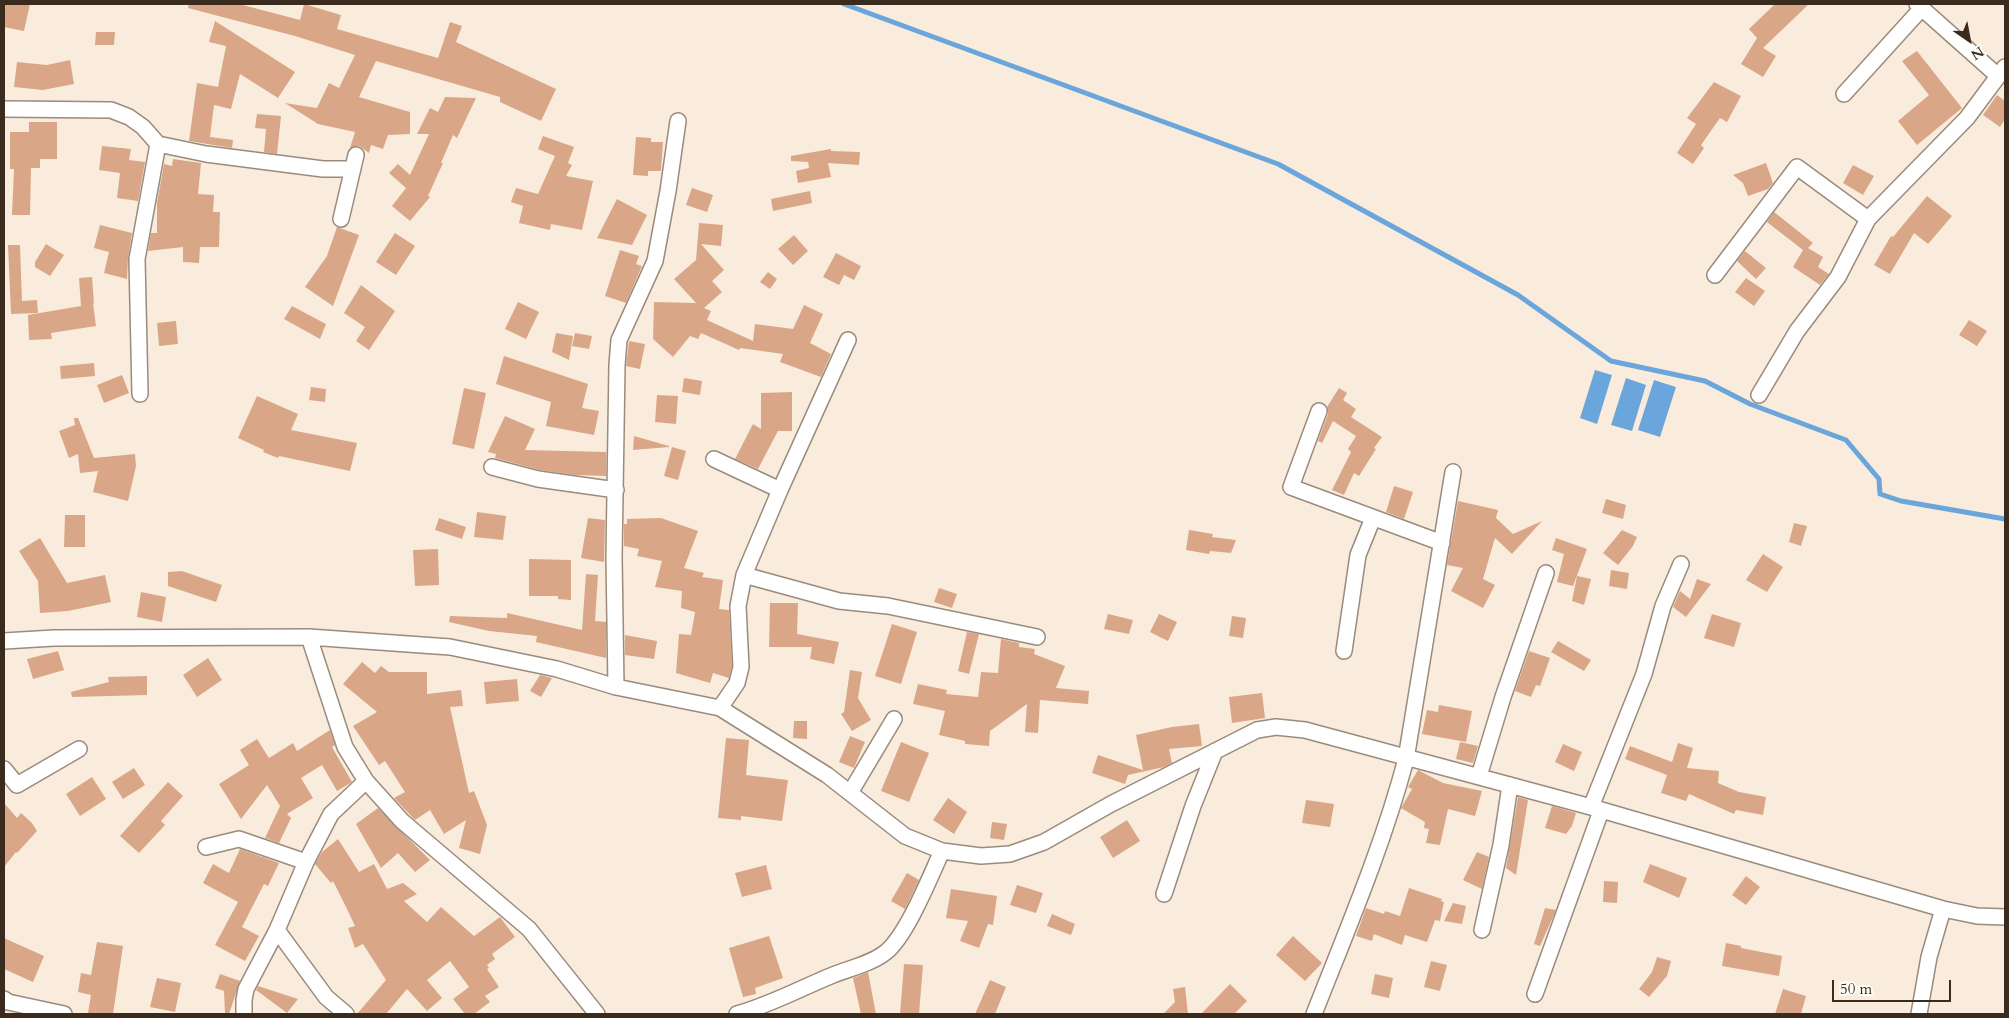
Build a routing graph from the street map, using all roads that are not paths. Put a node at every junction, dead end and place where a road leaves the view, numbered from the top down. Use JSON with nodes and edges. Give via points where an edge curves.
{"nodes":[{"id":1,"x":1919,"y":6,"type":"edge"},
{"id":2,"x":2002,"y":72,"type":"edge"},
{"id":3,"x":1844,"y":94,"type":"dead end"},
{"id":4,"x":4,"y":110,"type":"edge"},
{"id":5,"x":678,"y":121,"type":"dead end"},
{"id":6,"x":158,"y":144,"type":"junction"},
{"id":7,"x":341,"y":219,"type":"dead end"},
{"id":8,"x":1868,"y":219,"type":"junction"},
{"id":9,"x":1715,"y":275,"type":"dead end"},
{"id":10,"x":848,"y":340,"type":"dead end"},
{"id":11,"x":140,"y":394,"type":"dead end"},
{"id":12,"x":1759,"y":394,"type":"dead end"},
{"id":13,"x":1319,"y":411,"type":"dead end"},
{"id":14,"x":714,"y":459,"type":"dead end"},
{"id":15,"x":492,"y":467,"type":"dead end"},
{"id":16,"x":1453,"y":472,"type":"dead end"},
{"id":17,"x":616,"y":490,"type":"junction"},
{"id":18,"x":780,"y":490,"type":"junction"},
{"id":19,"x":1373,"y":518,"type":"junction"},
{"id":20,"x":1442,"y":543,"type":"junction"},
{"id":21,"x":1681,"y":564,"type":"dead end"},
{"id":22,"x":1546,"y":573,"type":"dead end"},
{"id":23,"x":744,"y":575,"type":"junction"},
{"id":24,"x":309,"y":637,"type":"junction"},
{"id":25,"x":1037,"y":637,"type":"dead end"},
{"id":26,"x":4,"y":641,"type":"edge"},
{"id":27,"x":1344,"y":651,"type":"dead end"},
{"id":28,"x":616,"y":687,"type":"junction"},
{"id":29,"x":720,"y":708,"type":"junction"},
{"id":30,"x":894,"y":719,"type":"dead end"},
{"id":31,"x":80,"y":749,"type":"dead end"},
{"id":32,"x":1215,"y":750,"type":"junction"},
{"id":33,"x":1406,"y":759,"type":"junction"},
{"id":34,"x":4,"y":769,"type":"edge"},
{"id":35,"x":1479,"y":776,"type":"junction"},
{"id":36,"x":366,"y":781,"type":"junction"},
{"id":37,"x":1510,"y":784,"type":"junction"},
{"id":38,"x":850,"y":793,"type":"junction"},
{"id":39,"x":1596,"y":809,"type":"junction"},
{"id":40,"x":206,"y":847,"type":"dead end"},
{"id":41,"x":942,"y":851,"type":"junction"},
{"id":42,"x":306,"y":862,"type":"junction"},
{"id":43,"x":1164,"y":894,"type":"dead end"},
{"id":44,"x":1943,"y":909,"type":"junction"},
{"id":45,"x":2005,"y":917,"type":"edge"},
{"id":46,"x":277,"y":930,"type":"junction"},
{"id":47,"x":1482,"y":930,"type":"dead end"},
{"id":48,"x":1535,"y":994,"type":"dead end"},
{"id":49,"x":4,"y":999,"type":"edge"},
{"id":50,"x":64,"y":1014,"type":"edge"},
{"id":51,"x":244,"y":1014,"type":"edge"},
{"id":52,"x":346,"y":1014,"type":"edge"},
{"id":53,"x":597,"y":1014,"type":"edge"},
{"id":54,"x":737,"y":1014,"type":"edge"},
{"id":55,"x":1314,"y":1014,"type":"edge"},
{"id":56,"x":1919,"y":1014,"type":"edge"}],
"edges":[{"from":1,"to":2,"type":"street"},
{"from":1,"to":3,"type":"street"},
{"from":2,"to":8,"type":"street","via":[[1967,118]]},
{"from":4,"to":6,"type":"street","via":[[111,110],[143,127]]},
{"from":5,"to":17,"type":"street","via":[[655,261],[619,340]]},
{"from":6,"to":7,"type":"street","via":[[206,154],[323,169],[355,162]]},
{"from":6,"to":11,"type":"street","via":[[137,260]]},
{"from":8,"to":9,"type":"street","via":[[1797,167]]},
{"from":8,"to":12,"type":"street","via":[[1838,277],[1797,330]]},
{"from":10,"to":18,"type":"street"},
{"from":13,"to":19,"type":"street","via":[[1291,487]]},
{"from":14,"to":18,"type":"street"},
{"from":15,"to":17,"type":"street","via":[[538,479]]},
{"from":16,"to":20,"type":"street"},
{"from":17,"to":28,"type":"street"},
{"from":18,"to":23,"type":"street"},
{"from":19,"to":20,"type":"street"},
{"from":19,"to":27,"type":"street","via":[[1358,555]]},
{"from":20,"to":33,"type":"street"},
{"from":21,"to":39,"type":"street","via":[[1663,606],[1644,674]]},
{"from":22,"to":35,"type":"street"},
{"from":23,"to":25,"type":"street","via":[[839,601],[888,606]]},
{"from":23,"to":29,"type":"street","via":[[738,606],[741,668],[738,683]]},
{"from":24,"to":26,"type":"street"},
{"from":24,"to":28,"type":"street","via":[[450,647],[556,669]]},
{"from":24,"to":36,"type":"street","via":[[345,747]]},
{"from":28,"to":29,"type":"street"},
{"from":29,"to":38,"type":"street"},
{"from":30,"to":38,"type":"street"},
{"from":31,"to":34,"type":"street","via":[[17,785]]},
{"from":32,"to":33,"type":"street","via":[[1258,730],[1276,727],[1305,730]]},
{"from":32,"to":41,"type":"street","via":[[1044,842],[1010,854],[981,856]]},
{"from":32,"to":43,"type":"street"},
{"from":33,"to":35,"type":"street"},
{"from":33,"to":55,"type":"street","via":[[1395,802]]},
{"from":35,"to":37,"type":"street"},
{"from":36,"to":42,"type":"street","via":[[332,814]]},
{"from":36,"to":53,"type":"street","via":[[402,821],[529,930]]},
{"from":37,"to":39,"type":"street"},
{"from":37,"to":47,"type":"street","via":[[1501,845]]},
{"from":38,"to":41,"type":"street","via":[[905,836]]},
{"from":39,"to":44,"type":"street"},
{"from":39,"to":48,"type":"street"},
{"from":40,"to":42,"type":"street","via":[[239,839]]},
{"from":41,"to":54,"type":"street","via":[[913,912],[887,951],[873,960],[766,1005]]},
{"from":42,"to":46,"type":"street"},
{"from":44,"to":45,"type":"street","via":[[1977,916]]},
{"from":44,"to":56,"type":"street","via":[[1927,967]]},
{"from":46,"to":51,"type":"street","via":[[246,989]]},
{"from":46,"to":52,"type":"street","via":[[326,997]]},
{"from":49,"to":50,"type":"street"}]}
